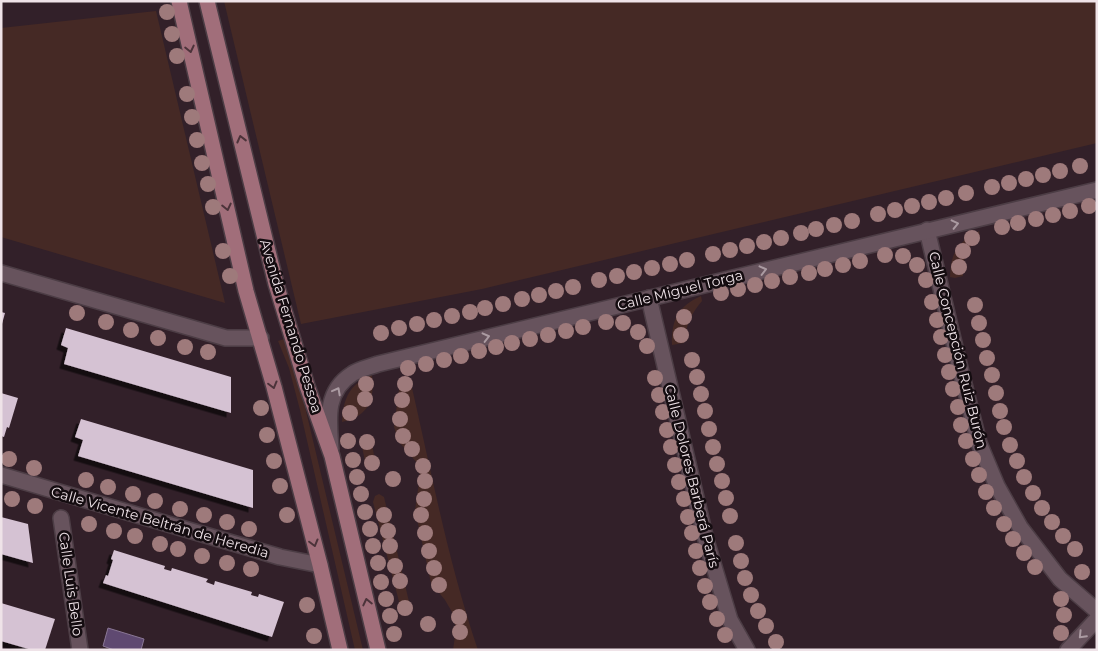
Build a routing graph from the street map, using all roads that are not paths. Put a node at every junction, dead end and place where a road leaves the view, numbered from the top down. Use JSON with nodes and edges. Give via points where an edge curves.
{"nodes":[{"id":1,"x":179,"y":1,"type":"edge"},
{"id":2,"x":207,"y":1,"type":"edge"},
{"id":3,"x":1097,"y":190,"type":"edge"},
{"id":4,"x":928,"y":230,"type":"junction"},
{"id":5,"x":1,"y":273,"type":"edge"},
{"id":6,"x":650,"y":298,"type":"junction"},
{"id":7,"x":261,"y":338,"type":"junction"},
{"id":8,"x":332,"y":456,"type":"junction"},
{"id":9,"x":1,"y":475,"type":"edge"},
{"id":10,"x":61,"y":518,"type":"dead end"},
{"id":11,"x":320,"y":565,"type":"junction"},
{"id":12,"x":1097,"y":611,"type":"edge"},
{"id":13,"x":1097,"y":619,"type":"edge"},
{"id":14,"x":80,"y":650,"type":"edge"},
{"id":15,"x":340,"y":650,"type":"edge"},
{"id":16,"x":378,"y":650,"type":"edge"},
{"id":17,"x":747,"y":650,"type":"edge"},
{"id":18,"x":1068,"y":650,"type":"edge"}],
"edges":[{"from":1,"to":7,"type":"main road","one_way":true,"via":[[246,291]]},
{"from":8,"to":2,"type":"main road","name":"Avenida Fernando Pessoa","one_way":true,"via":[[276,284]]},
{"from":4,"to":3,"type":"street","name":"Calle Miguel Torga","one_way":true},
{"from":6,"to":4,"type":"street","name":"Calle Miguel Torga","one_way":true},
{"from":4,"to":12,"type":"street","name":"Calle Concepción Ruiz Burón","via":[[979,443],[997,486],[1020,527],[1060,578]]},
{"from":5,"to":7,"type":"street","via":[[226,338]]},
{"from":8,"to":6,"type":"street","name":"Calle Miguel Torga","one_way":true,"via":[[329,410],[337,387],[352,374],[386,362]]},
{"from":6,"to":17,"type":"street","name":"Calle Dolores Barberá París","via":[[706,540],[730,620]]},
{"from":7,"to":11,"type":"main road","one_way":true},
{"from":16,"to":8,"type":"main road","name":"Avenida Fernando Pessoa","one_way":true},
{"from":9,"to":11,"type":"street","name":"Calle Vicente Beltrán de Heredia","via":[[280,557]]},
{"from":10,"to":14,"type":"street","name":"Calle Luis Bello"},
{"from":11,"to":15,"type":"main road"},
{"from":13,"to":18,"type":"street","one_way":true}]}
